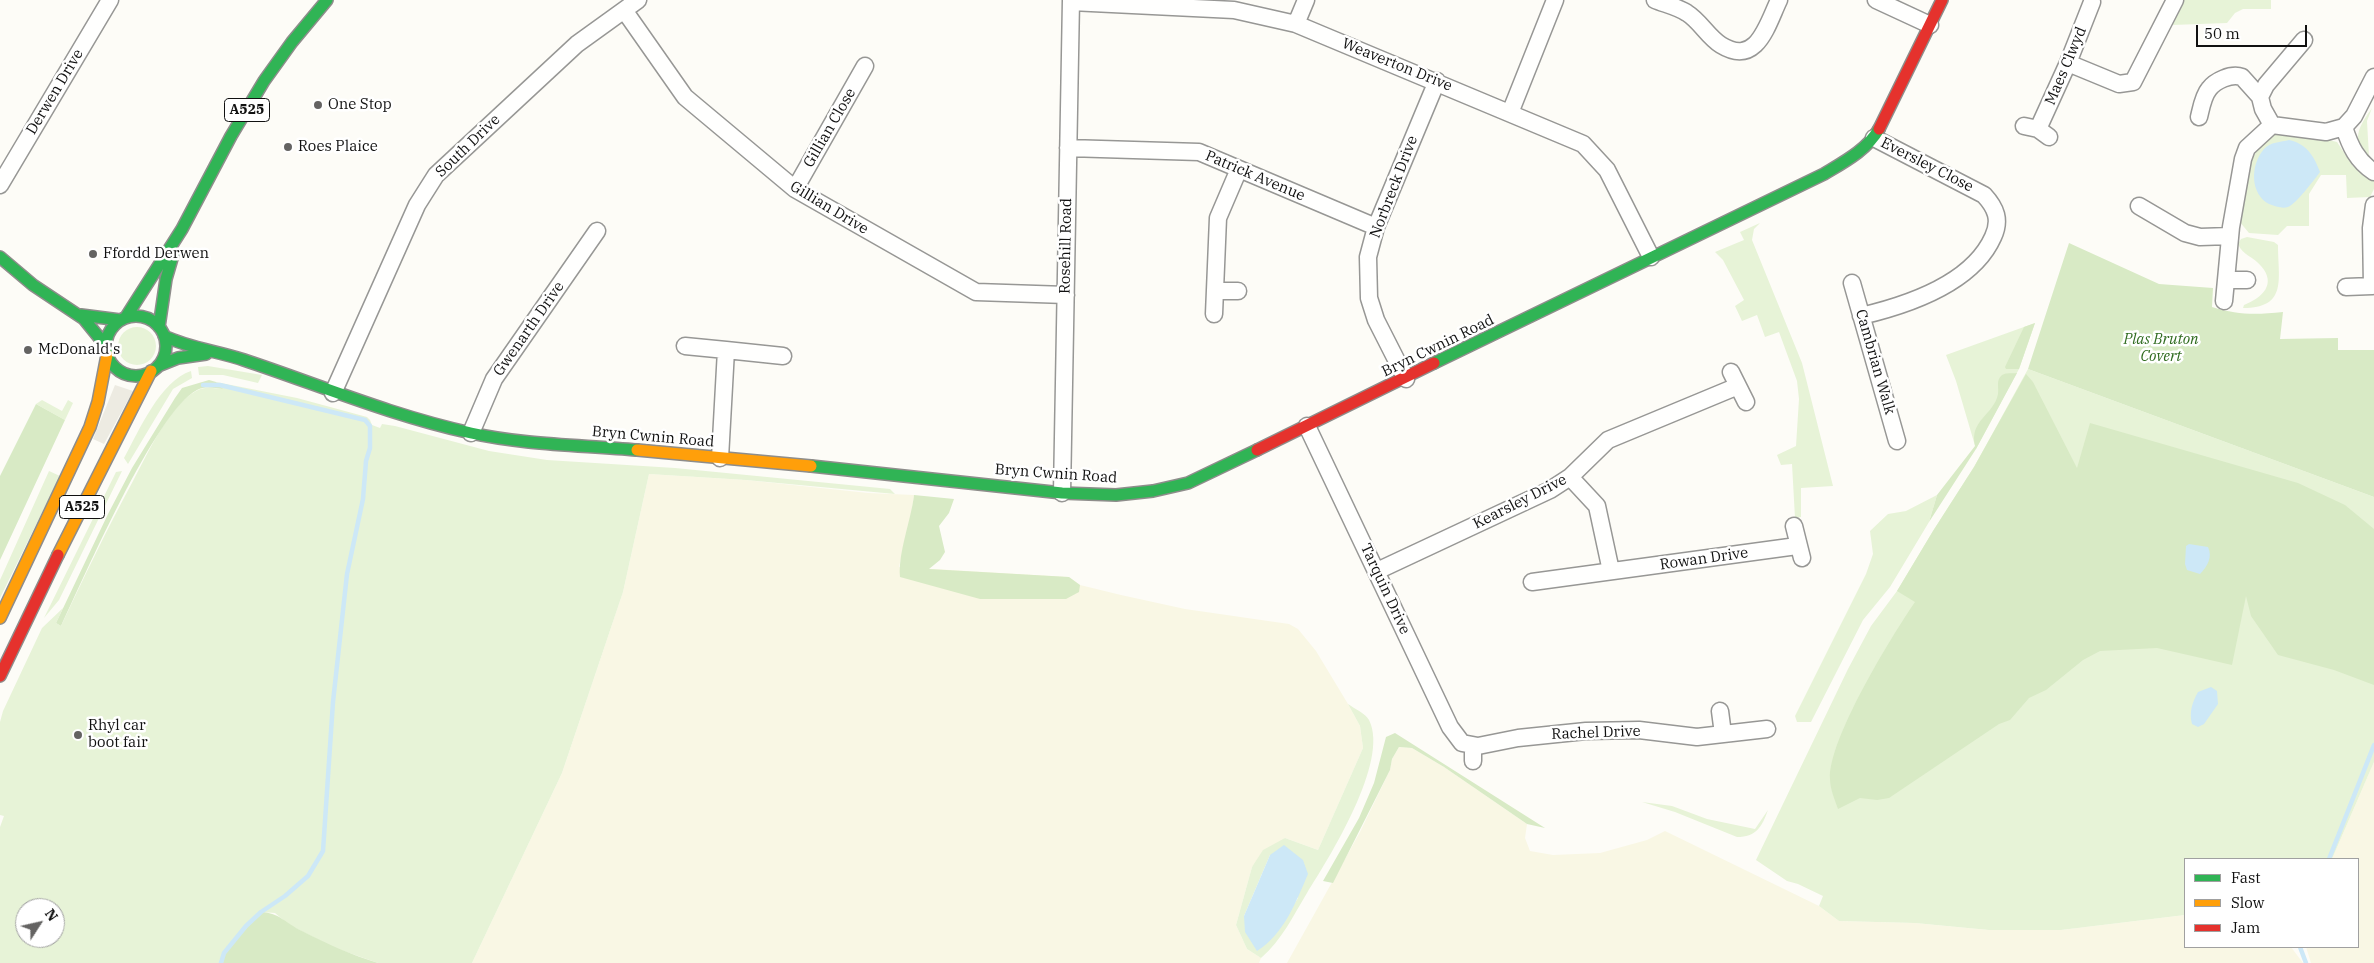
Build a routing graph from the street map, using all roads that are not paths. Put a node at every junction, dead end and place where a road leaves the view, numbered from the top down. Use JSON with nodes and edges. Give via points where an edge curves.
{"nodes":[{"id":1,"x":110,"y":0,"type":"edge"},
{"id":2,"x":327,"y":0,"type":"edge"},
{"id":3,"x":638,"y":0,"type":"edge"},
{"id":4,"x":1306,"y":0,"type":"edge"},
{"id":5,"x":1555,"y":0,"type":"edge"},
{"id":6,"x":1655,"y":0,"type":"edge"},
{"id":7,"x":1780,"y":0,"type":"edge"},
{"id":8,"x":1876,"y":0,"type":"edge"},
{"id":9,"x":1942,"y":0,"type":"edge"},
{"id":10,"x":2175,"y":0,"type":"edge"},
{"id":11,"x":1071,"y":1,"type":"edge"},
{"id":12,"x":624,"y":10,"type":"junction"},
{"id":13,"x":2084,"y":11,"type":"dead end"},
{"id":14,"x":1296,"y":24,"type":"junction"},
{"id":15,"x":1930,"y":25,"type":"junction"},
{"id":16,"x":2304,"y":40,"type":"dead end"},
{"id":17,"x":2068,"y":63,"type":"junction"},
{"id":18,"x":865,"y":66,"type":"dead end"},
{"id":19,"x":2374,"y":77,"type":"edge"},
{"id":20,"x":1436,"y":81,"type":"junction"},
{"id":21,"x":2260,"y":97,"type":"junction"},
{"id":22,"x":1510,"y":113,"type":"junction"},
{"id":23,"x":2199,"y":117,"type":"dead end"},
{"id":24,"x":2272,"y":125,"type":"junction"},
{"id":25,"x":2344,"y":126,"type":"junction"},
{"id":26,"x":2037,"y":130,"type":"dead end"},
{"id":27,"x":1874,"y":138,"type":"junction"},
{"id":28,"x":1068,"y":148,"type":"junction"},
{"id":29,"x":1239,"y":169,"type":"junction"},
{"id":30,"x":2374,"y":172,"type":"edge"},
{"id":31,"x":0,"y":185,"type":"edge"},
{"id":32,"x":795,"y":190,"type":"junction"},
{"id":33,"x":2374,"y":205,"type":"edge"},
{"id":34,"x":2139,"y":206,"type":"dead end"},
{"id":35,"x":1376,"y":227,"type":"junction"},
{"id":36,"x":182,"y":229,"type":"junction"},
{"id":37,"x":597,"y":231,"type":"dead end"},
{"id":38,"x":2230,"y":236,"type":"junction"},
{"id":39,"x":0,"y":257,"type":"edge"},
{"id":40,"x":1652,"y":257,"type":"junction"},
{"id":41,"x":2226,"y":280,"type":"junction"},
{"id":42,"x":2247,"y":280,"type":"dead end"},
{"id":43,"x":1852,"y":283,"type":"dead end"},
{"id":44,"x":2346,"y":287,"type":"dead end"},
{"id":45,"x":1217,"y":291,"type":"junction"},
{"id":46,"x":1238,"y":292,"type":"dead end"},
{"id":47,"x":1066,"y":295,"type":"junction"},
{"id":48,"x":2224,"y":301,"type":"dead end"},
{"id":49,"x":1214,"y":314,"type":"dead end"},
{"id":50,"x":81,"y":315,"type":"junction"},
{"id":51,"x":1862,"y":316,"type":"junction"},
{"id":52,"x":123,"y":318,"type":"junction"},
{"id":53,"x":162,"y":332,"type":"junction"},
{"id":54,"x":684,"y":346,"type":"dead end"},
{"id":55,"x":106,"y":350,"type":"junction"},
{"id":56,"x":726,"y":350,"type":"junction"},
{"id":57,"x":220,"y":353,"type":"junction"},
{"id":58,"x":783,"y":356,"type":"dead end"},
{"id":59,"x":155,"y":369,"type":"junction"},
{"id":60,"x":1406,"y":379,"type":"junction"},
{"id":61,"x":334,"y":392,"type":"junction"},
{"id":62,"x":1746,"y":402,"type":"dead end"},
{"id":63,"x":1307,"y":426,"type":"junction"},
{"id":64,"x":471,"y":433,"type":"junction"},
{"id":65,"x":1897,"y":441,"type":"dead end"},
{"id":66,"x":720,"y":458,"type":"junction"},
{"id":67,"x":1570,"y":477,"type":"junction"},
{"id":68,"x":1062,"y":493,"type":"junction"},
{"id":69,"x":1794,"y":526,"type":"dead end"},
{"id":70,"x":1377,"y":571,"type":"junction"},
{"id":71,"x":1611,"y":571,"type":"junction"},
{"id":72,"x":1532,"y":582,"type":"dead end"},
{"id":73,"x":0,"y":618,"type":"edge"},
{"id":74,"x":0,"y":676,"type":"edge"},
{"id":75,"x":1720,"y":711,"type":"dead end"},
{"id":76,"x":1767,"y":729,"type":"dead end"},
{"id":77,"x":1723,"y":734,"type":"junction"},
{"id":78,"x":1472,"y":751,"type":"joint"}],
"edges":[{"from":1,"to":31,"type":"street","name":"Derwen Drive"},
{"from":2,"to":36,"type":"street","number":"A525","via":[[264,81]]},
{"from":3,"to":12,"type":"street","name":"South Drive"},
{"from":4,"to":14,"type":"street"},
{"from":5,"to":22,"type":"street"},
{"from":6,"to":7,"type":"street","via":[[1687,13],[1721,45],[1741,52],[1760,41]]},
{"from":8,"to":15,"type":"street"},
{"from":9,"to":15,"type":"street","name":"Bryn Cwnin Road"},
{"from":10,"to":17,"type":"street","via":[[2132,82],[2119,84]]},
{"from":11,"to":14,"type":"street","name":"Weaverton Drive","via":[[1234,10]]},
{"from":11,"to":28,"type":"street","name":"Rosehill Road"},
{"from":12,"to":32,"type":"street","name":"Gillian Drive","via":[[685,97]]},
{"from":12,"to":61,"type":"street","name":"South Drive","via":[[577,44],[436,175],[417,205]]},
{"from":13,"to":17,"type":"street","name":"Maes Clwyd"},
{"from":14,"to":20,"type":"street","name":"Weaverton Drive"},
{"from":15,"to":27,"type":"street","name":"Bryn Cwnin Road"},
{"from":16,"to":21,"type":"street","via":[[2266,85]]},
{"from":17,"to":26,"type":"street","name":"Maes Clwyd"},
{"from":18,"to":32,"type":"street","name":"Gillian Close"},
{"from":19,"to":25,"type":"street","via":[[2354,116]]},
{"from":20,"to":22,"type":"street","name":"Weaverton Drive"},
{"from":20,"to":35,"type":"street","name":"Norbreck Drive"},
{"from":21,"to":23,"type":"street","via":[[2242,77],[2228,77],[2208,90]]},
{"from":21,"to":24,"type":"street"},
{"from":22,"to":40,"type":"street","name":"Weaverton Drive","via":[[1583,144],[1606,170]]},
{"from":24,"to":25,"type":"street","via":[[2326,132]]},
{"from":24,"to":38,"type":"street","via":[[2247,148]]},
{"from":25,"to":30,"type":"street","via":[[2355,155]]},
{"from":27,"to":40,"type":"street","name":"Bryn Cwnin Road","via":[[1824,174]]},
{"from":27,"to":51,"type":"street","name":"Eversley Close","via":[[1984,195],[1996,212],[1997,222],[1990,244],[1961,274],[1920,297]]},
{"from":28,"to":29,"type":"street","name":"Patrick Avenue","via":[[1199,152]]},
{"from":28,"to":47,"type":"street","name":"Rosehill Road"},
{"from":29,"to":35,"type":"street","name":"Patrick Avenue"},
{"from":29,"to":45,"type":"street","via":[[1218,218]]},
{"from":32,"to":47,"type":"street","name":"Gillian Drive","via":[[976,292]]},
{"from":33,"to":44,"type":"street","via":[[2372,286]]},
{"from":34,"to":38,"type":"street","via":[[2185,233],[2200,237]]},
{"from":35,"to":60,"type":"street","name":"Norbreck Drive","via":[[1368,257],[1369,298],[1376,320]]},
{"from":36,"to":52,"type":"street","number":"A525"},
{"from":36,"to":53,"type":"street","number":"A525","via":[[166,279]]},
{"from":37,"to":64,"type":"street","name":"Gwenarth Drive","via":[[494,378]]},
{"from":38,"to":41,"type":"street"},
{"from":39,"to":50,"type":"street","via":[[36,288]]},
{"from":40,"to":60,"type":"street","name":"Bryn Cwnin Road"},
{"from":41,"to":42,"type":"street"},
{"from":41,"to":48,"type":"street"},
{"from":43,"to":51,"type":"street","name":"Cambrian Walk"},
{"from":45,"to":46,"type":"street"},
{"from":45,"to":49,"type":"street"},
{"from":47,"to":68,"type":"street","name":"Rosehill Road"},
{"from":50,"to":52,"type":"street"},
{"from":50,"to":55,"type":"street","via":[[96,331]]},
{"from":51,"to":65,"type":"street","name":"Cambrian Walk"},
{"from":52,"to":53,"type":"street","via":[[144,317]]},
{"from":52,"to":55,"type":"street","via":[[110,329]]},
{"from":53,"to":57,"type":"street","name":"Bryn Cwnin Road","via":[[179,343]]},
{"from":53,"to":59,"type":"street","via":[[166,351]]},
{"from":54,"to":56,"type":"street"},
{"from":55,"to":59,"type":"street","via":[[111,363],[126,374],[143,375]]},
{"from":55,"to":73,"type":"street","number":"A525","via":[[98,402],[90,427]]},
{"from":56,"to":58,"type":"street"},
{"from":56,"to":66,"type":"street"},
{"from":57,"to":59,"type":"street","name":"Bryn Cwnin Road","via":[[178,358]]},
{"from":57,"to":61,"type":"street","name":"Bryn Cwnin Road"},
{"from":59,"to":74,"type":"street","number":"A525","via":[[102,464]]},
{"from":60,"to":63,"type":"street","name":"Bryn Cwnin Road"},
{"from":61,"to":64,"type":"street","name":"Bryn Cwnin Road"},
{"from":62,"to":67,"type":"street","name":"Kearsley Drive","via":[[1734,379],[1608,440]]},
{"from":63,"to":68,"type":"street","name":"Bryn Cwnin Road","via":[[1188,483],[1116,495]]},
{"from":63,"to":70,"type":"street","name":"Tarquin Drive"},
{"from":64,"to":66,"type":"street","name":"Bryn Cwnin Road","via":[[523,441]]},
{"from":66,"to":68,"type":"street","name":"Bryn Cwnin Road"},
{"from":67,"to":70,"type":"street","name":"Kearsley Drive","via":[[1550,490]]},
{"from":67,"to":71,"type":"street","via":[[1597,506]]},
{"from":69,"to":71,"type":"street","name":"Rowan Drive","via":[[1800,552]]},
{"from":70,"to":78,"type":"street","name":"Tarquin Drive","via":[[1453,731]]},
{"from":71,"to":72,"type":"street","name":"Rowan Drive"},
{"from":75,"to":77,"type":"street"},
{"from":76,"to":77,"type":"street","name":"Rachel Drive"},
{"from":77,"to":78,"type":"street","name":"Rachel Drive","via":[[1697,737],[1639,730],[1586,730],[1518,738]]}]}
